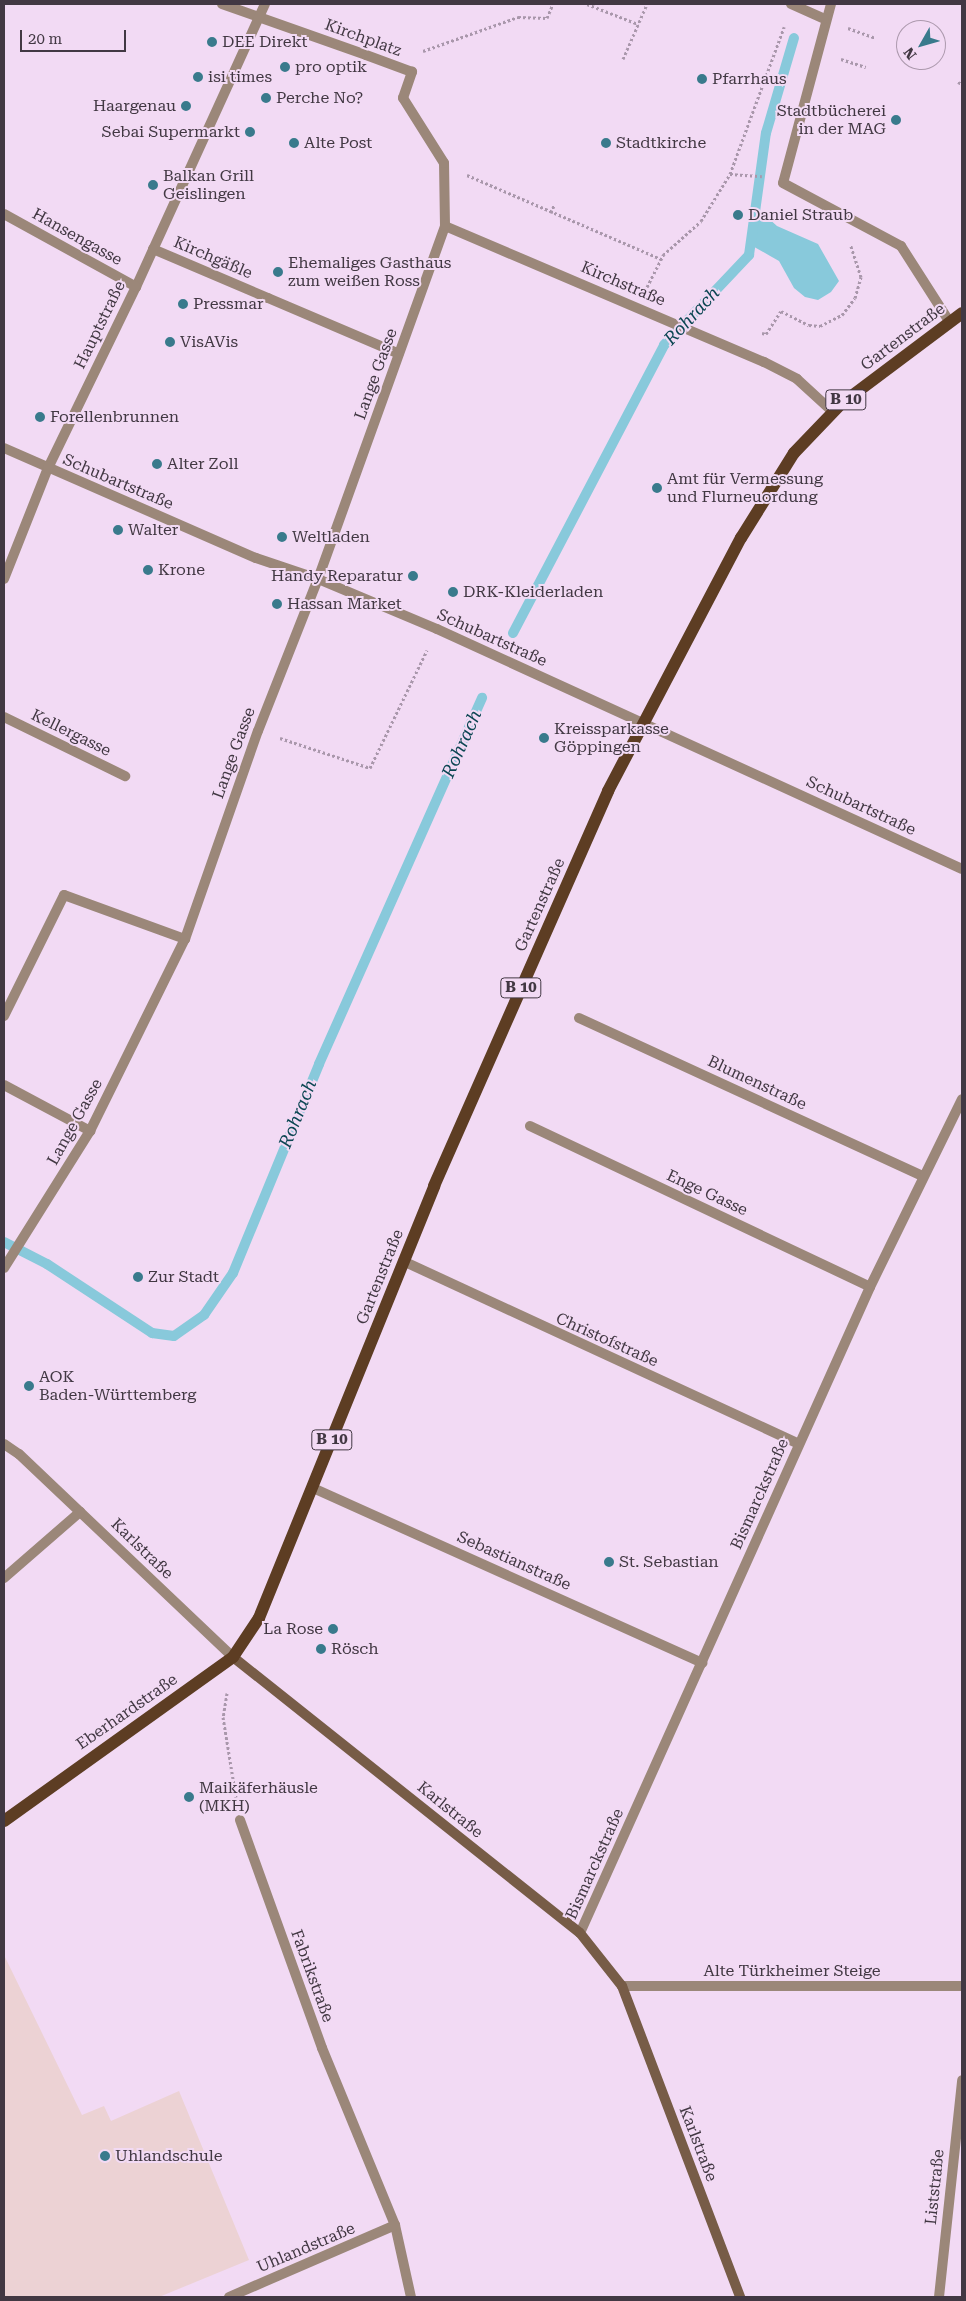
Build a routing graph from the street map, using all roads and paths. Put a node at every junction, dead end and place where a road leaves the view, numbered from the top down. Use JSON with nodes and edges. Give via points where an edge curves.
{"nodes":[{"id":1,"x":222,"y":4,"type":"edge"},
{"id":2,"x":265,"y":4,"type":"edge"},
{"id":3,"x":553,"y":4,"type":"edge"},
{"id":4,"x":587,"y":4,"type":"edge"},
{"id":5,"x":647,"y":4,"type":"edge"},
{"id":6,"x":792,"y":4,"type":"edge"},
{"id":7,"x":831,"y":4,"type":"edge"},
{"id":8,"x":259,"y":17,"type":"junction"},
{"id":9,"x":824,"y":19,"type":"junction"},
{"id":10,"x":638,"y":24,"type":"junction"},
{"id":11,"x":840,"y":25,"type":"dead end"},
{"id":12,"x":875,"y":38,"type":"dead end"},
{"id":13,"x":622,"y":59,"type":"dead end"},
{"id":14,"x":412,"y":72,"type":"junction"},
{"id":15,"x":958,"y":82,"type":"dead end"},
{"id":16,"x":962,"y":84,"type":"edge"},
{"id":17,"x":444,"y":163,"type":"junction"},
{"id":18,"x":730,"y":174,"type":"junction"},
{"id":19,"x":753,"y":175,"type":"dead end"},
{"id":20,"x":554,"y":205,"type":"dead end"},
{"id":21,"x":551,"y":213,"type":"junction"},
{"id":22,"x":4,"y":214,"type":"edge"},
{"id":23,"x":445,"y":226,"type":"junction"},
{"id":24,"x":153,"y":249,"type":"junction"},
{"id":25,"x":853,"y":250,"type":"dead end"},
{"id":26,"x":661,"y":259,"type":"junction"},
{"id":27,"x":136,"y":286,"type":"junction"},
{"id":28,"x":637,"y":306,"type":"junction"},
{"id":29,"x":962,"y":313,"type":"edge"},
{"id":30,"x":949,"y":321,"type":"junction"},
{"id":31,"x":758,"y":331,"type":"dead end"},
{"id":32,"x":399,"y":354,"type":"junction"},
{"id":33,"x":833,"y":412,"type":"junction"},
{"id":34,"x":4,"y":448,"type":"edge"},
{"id":35,"x":48,"y":468,"type":"junction"},
{"id":36,"x":4,"y":579,"type":"edge"},
{"id":37,"x":318,"y":579,"type":"junction"},
{"id":38,"x":437,"y":629,"type":"junction"},
{"id":39,"x":4,"y":717,"type":"edge"},
{"id":40,"x":642,"y":723,"type":"junction"},
{"id":41,"x":258,"y":731,"type":"junction"},
{"id":42,"x":125,"y":776,"type":"dead end"},
{"id":43,"x":962,"y":870,"type":"edge"},
{"id":44,"x":185,"y":938,"type":"junction"},
{"id":45,"x":4,"y":1016,"type":"edge"},
{"id":46,"x":579,"y":1018,"type":"dead end"},
{"id":47,"x":4,"y":1085,"type":"edge"},
{"id":48,"x":962,"y":1099,"type":"edge"},
{"id":49,"x":530,"y":1126,"type":"dead end"},
{"id":50,"x":90,"y":1131,"type":"junction"},
{"id":51,"x":923,"y":1176,"type":"junction"},
{"id":52,"x":403,"y":1261,"type":"junction"},
{"id":53,"x":6,"y":1265,"type":"edge"},
{"id":54,"x":870,"y":1287,"type":"junction"},
{"id":55,"x":4,"y":1444,"type":"edge"},
{"id":56,"x":799,"y":1444,"type":"junction"},
{"id":57,"x":313,"y":1488,"type":"junction"},
{"id":58,"x":80,"y":1512,"type":"junction"},
{"id":59,"x":4,"y":1578,"type":"edge"},
{"id":60,"x":258,"y":1618,"type":"joint"},
{"id":61,"x":233,"y":1657,"type":"junction"},
{"id":62,"x":702,"y":1663,"type":"junction"},
{"id":63,"x":240,"y":1820,"type":"joint"},
{"id":64,"x":4,"y":1821,"type":"edge"},
{"id":65,"x":580,"y":1933,"type":"junction"},
{"id":66,"x":622,"y":1986,"type":"junction"},
{"id":67,"x":962,"y":1986,"type":"edge"},
{"id":68,"x":962,"y":2080,"type":"edge"},
{"id":69,"x":395,"y":2225,"type":"junction"},
{"id":70,"x":229,"y":2297,"type":"edge"},
{"id":71,"x":412,"y":2297,"type":"edge"},
{"id":72,"x":740,"y":2297,"type":"edge"},
{"id":73,"x":938,"y":2297,"type":"edge"}],
"edges":[{"from":1,"to":8,"type":"street"},
{"from":2,"to":8,"type":"street","name":"Hauptstraße"},
{"from":3,"to":14,"type":"path","via":[[547,18],[518,17],[424,49]]},
{"from":4,"to":10,"type":"path"},
{"from":5,"to":10,"type":"path"},
{"from":6,"to":9,"type":"street"},
{"from":6,"to":18,"type":"path"},
{"from":7,"to":9,"type":"street"},
{"from":8,"to":14,"type":"street","name":"Kirchplatz"},
{"from":8,"to":24,"type":"street","name":"Hauptstraße"},
{"from":9,"to":30,"type":"street","via":[[783,183],[901,246]]},
{"from":10,"to":13,"type":"path"},
{"from":11,"to":12,"type":"path"},
{"from":14,"to":17,"type":"street","name":"Kirchplatz","via":[[403,98]]},
{"from":15,"to":16,"type":"path"},
{"from":17,"to":21,"type":"path","via":[[487,187]]},
{"from":17,"to":23,"type":"street"},
{"from":18,"to":19,"type":"path"},
{"from":18,"to":26,"type":"path","via":[[701,221]]},
{"from":20,"to":21,"type":"path"},
{"from":21,"to":26,"type":"path"},
{"from":22,"to":27,"type":"street","name":"Hansengasse"},
{"from":23,"to":28,"type":"street","name":"Kirchstraße"},
{"from":23,"to":32,"type":"street","name":"Lange Gasse"},
{"from":24,"to":27,"type":"street","name":"Hauptstraße"},
{"from":24,"to":32,"type":"street","name":"Kirchgäßle"},
{"from":25,"to":31,"type":"path","via":[[861,277],[855,298],[842,315],[820,326],[809,325],[781,311],[766,334]]},
{"from":26,"to":28,"type":"path"},
{"from":27,"to":35,"type":"street","name":"Hauptstraße"},
{"from":28,"to":33,"type":"street","name":"Kirchstraße","via":[[797,379]]},
{"from":29,"to":30,"type":"main road","name":"Gartenstraße","number":"B 10"},
{"from":30,"to":33,"type":"main road","name":"Gartenstraße","number":"B 10"},
{"from":32,"to":37,"type":"street","name":"Lange Gasse"},
{"from":33,"to":40,"type":"main road","name":"Gartenstraße","number":"B 10","via":[[794,453],[755,511]]},
{"from":34,"to":35,"type":"street","name":"Schubartstraße"},
{"from":35,"to":36,"type":"street","name":"Hauptstraße"},
{"from":35,"to":37,"type":"street","name":"Schubartstraße","via":[[256,558]]},
{"from":37,"to":38,"type":"street","name":"Schubartstraße"},
{"from":37,"to":41,"type":"street","name":"Lange Gasse"},
{"from":38,"to":40,"type":"street","name":"Schubartstraße"},
{"from":38,"to":41,"type":"path","via":[[370,768]]},
{"from":39,"to":42,"type":"street","name":"Kellergasse"},
{"from":40,"to":43,"type":"street","name":"Schubartstraße"},
{"from":40,"to":52,"type":"main road","name":"Gartenstraße","number":"B 10","via":[[608,790]]},
{"from":41,"to":44,"type":"street","name":"Lange Gasse"},
{"from":44,"to":45,"type":"street","via":[[64,895]]},
{"from":44,"to":50,"type":"street","name":"Lange Gasse"},
{"from":46,"to":51,"type":"street","name":"Blumenstraße"},
{"from":47,"to":50,"type":"street"},
{"from":48,"to":51,"type":"street","name":"Bismarckstraße"},
{"from":49,"to":54,"type":"street","name":"Enge Gasse"},
{"from":50,"to":53,"type":"street","name":"Lange Gasse"},
{"from":51,"to":54,"type":"street","name":"Bismarckstraße"},
{"from":52,"to":56,"type":"street","name":"Christofstraße"},
{"from":52,"to":57,"type":"main road","name":"Gartenstraße","number":"B 10"},
{"from":54,"to":56,"type":"street","name":"Bismarckstraße"},
{"from":55,"to":58,"type":"street","name":"Karlstraße"},
{"from":56,"to":62,"type":"street","name":"Bismarckstraße"},
{"from":57,"to":60,"type":"main road","name":"Gartenstraße","number":"B 10"},
{"from":57,"to":62,"type":"street","name":"Sebastianstraße"},
{"from":58,"to":59,"type":"street"},
{"from":58,"to":61,"type":"street","name":"Karlstraße"},
{"from":60,"to":61,"type":"main road","name":"Eberhardstraße","number":"B 10"},
{"from":61,"to":63,"type":"path","via":[[223,1717]]},
{"from":61,"to":64,"type":"main road","name":"Eberhardstraße","number":"B 10"},
{"from":61,"to":65,"type":"main road","name":"Karlstraße"},
{"from":62,"to":65,"type":"street","name":"Bismarckstraße"},
{"from":63,"to":69,"type":"street","name":"Fabrikstraße","via":[[322,2048]]},
{"from":65,"to":66,"type":"main road","name":"Karlstraße"},
{"from":66,"to":67,"type":"street","name":"Alte Türkheimer Steige"},
{"from":66,"to":72,"type":"main road","name":"Karlstraße"},
{"from":68,"to":73,"type":"street","name":"Liststraße"},
{"from":69,"to":70,"type":"street","name":"Uhlandstraße"},
{"from":69,"to":71,"type":"street","name":"Fabrikstraße"}]}
